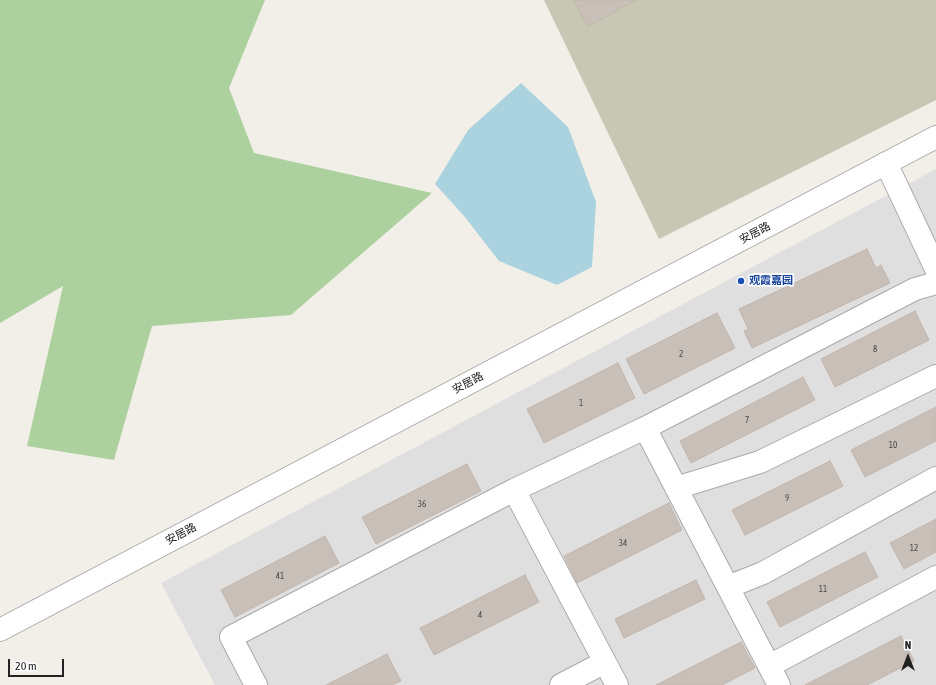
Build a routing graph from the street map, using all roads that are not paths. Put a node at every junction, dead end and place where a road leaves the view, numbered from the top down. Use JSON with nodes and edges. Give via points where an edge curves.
{"nodes":[{"id":1,"x":936,"y":137,"type":"edge"},
{"id":2,"x":886,"y":164,"type":"junction"},
{"id":3,"x":936,"y":268,"type":"edge"},
{"id":4,"x":936,"y":282,"type":"edge"},
{"id":5,"x":936,"y":376,"type":"edge"},
{"id":6,"x":645,"y":428,"type":"junction"},
{"id":7,"x":936,"y":478,"type":"edge"},
{"id":8,"x":676,"y":488,"type":"junction"},
{"id":9,"x":514,"y":490,"type":"junction"},
{"id":10,"x":936,"y":577,"type":"edge"},
{"id":11,"x":728,"y":587,"type":"junction"},
{"id":12,"x":0,"y":630,"type":"edge"},
{"id":13,"x":605,"y":662,"type":"junction"},
{"id":14,"x":769,"y":666,"type":"junction"},
{"id":15,"x":256,"y":685,"type":"edge"},
{"id":16,"x":561,"y":685,"type":"edge"},
{"id":17,"x":617,"y":685,"type":"edge"},
{"id":18,"x":779,"y":685,"type":"edge"}],
"edges":[{"from":1,"to":2,"type":"street","name":"安居路"},
{"from":2,"to":3,"type":"street"},
{"from":2,"to":12,"type":"street","name":"安居路"},
{"from":4,"to":6,"type":"street","via":[[915,289]]},
{"from":5,"to":8,"type":"street","via":[[760,462]]},
{"from":6,"to":8,"type":"street"},
{"from":6,"to":9,"type":"street"},
{"from":7,"to":11,"type":"street","via":[[763,573]]},
{"from":8,"to":11,"type":"street"},
{"from":9,"to":13,"type":"street"},
{"from":9,"to":15,"type":"street","via":[[231,637]]},
{"from":10,"to":14,"type":"street"},
{"from":11,"to":14,"type":"street"},
{"from":13,"to":16,"type":"street"},
{"from":13,"to":17,"type":"street"},
{"from":14,"to":18,"type":"street"}]}
